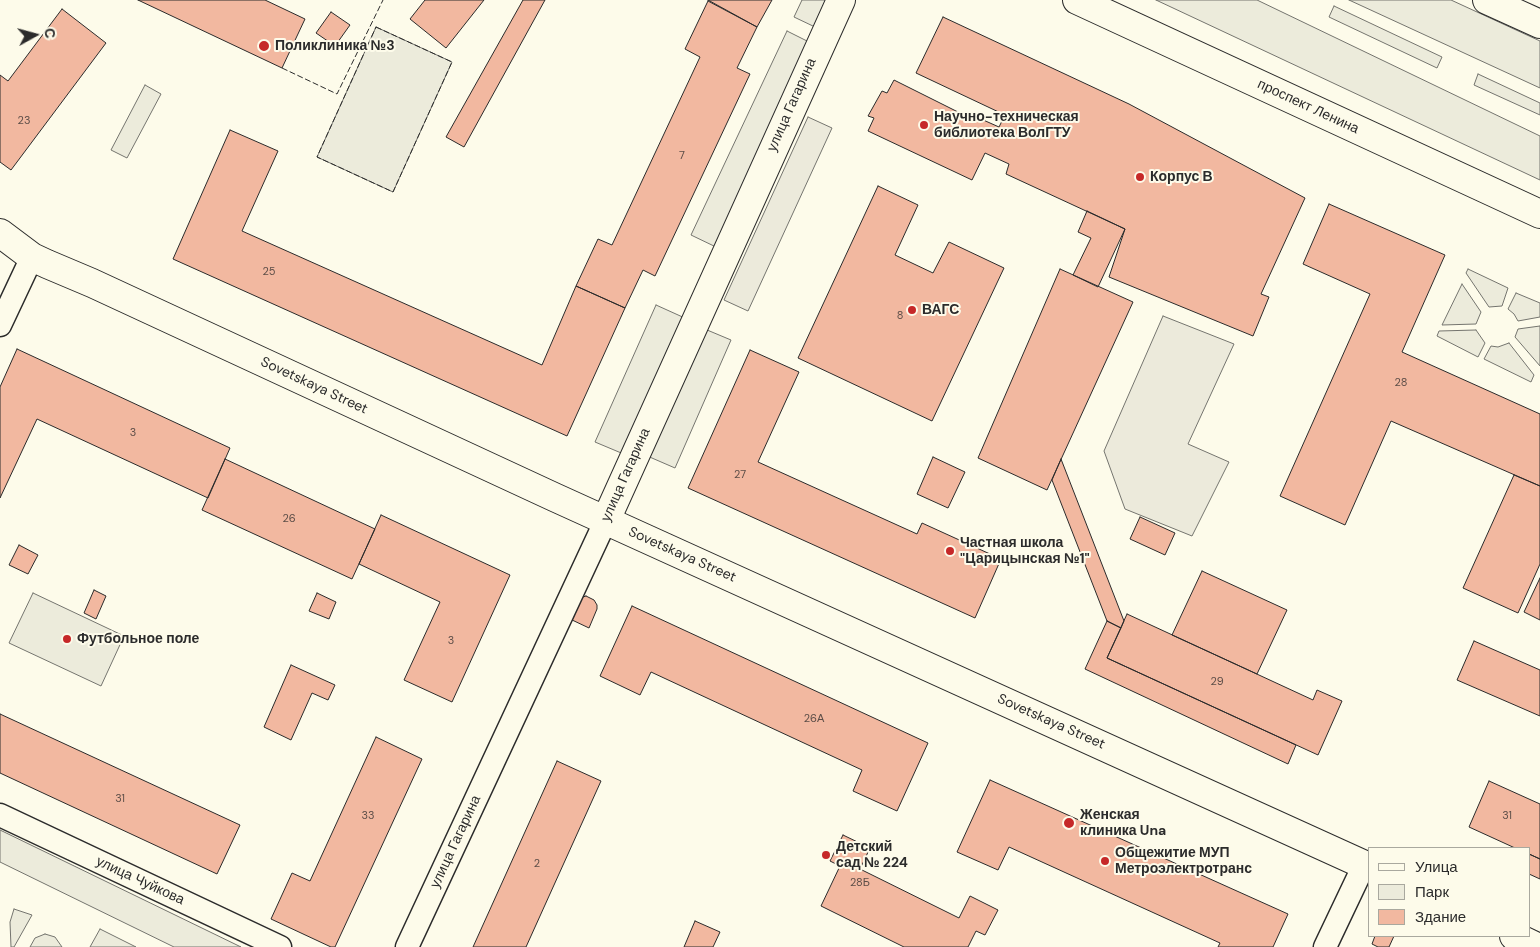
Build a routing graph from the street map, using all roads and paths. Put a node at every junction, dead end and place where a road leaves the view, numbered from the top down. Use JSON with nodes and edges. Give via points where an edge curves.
{"nodes":[{"id":1,"x":841,"y":0,"type":"edge"},
{"id":2,"x":1076,"y":0,"type":"edge"},
{"id":3,"x":1487,"y":0,"type":"edge"},
{"id":4,"x":1540,"y":24,"type":"edge"},
{"id":5,"x":1540,"y":214,"type":"edge"},
{"id":6,"x":0,"y":233,"type":"edge"},
{"id":7,"x":32,"y":257,"type":"junction"},
{"id":8,"x":0,"y":326,"type":"edge"},
{"id":9,"x":606,"y":520,"type":"junction"},
{"id":10,"x":0,"y":815,"type":"edge"},
{"id":11,"x":1366,"y":866,"type":"edge"},
{"id":12,"x":1516,"y":937,"type":"edge"},
{"id":13,"x":280,"y":947,"type":"edge"},
{"id":14,"x":407,"y":947,"type":"edge"},
{"id":15,"x":1325,"y":947,"type":"edge"},
{"id":16,"x":1537,"y":947,"type":"edge"}],
"edges":[{"from":1,"to":9,"type":"street","name":"улица Гагарина"},
{"from":2,"to":5,"type":"street","name":"проспект Ленина"},
{"from":3,"to":4,"type":"street"},
{"from":6,"to":7,"type":"street","name":"Sovetskaya Street"},
{"from":7,"to":8,"type":"street"},
{"from":7,"to":9,"type":"street","name":"Sovetskaya Street"},
{"from":9,"to":11,"type":"street","name":"Sovetskaya Street"},
{"from":9,"to":14,"type":"street","name":"улица Гагарина"},
{"from":10,"to":13,"type":"street","name":"улица Чуйкова"},
{"from":11,"to":15,"type":"street"},
{"from":12,"to":16,"type":"street"}]}
